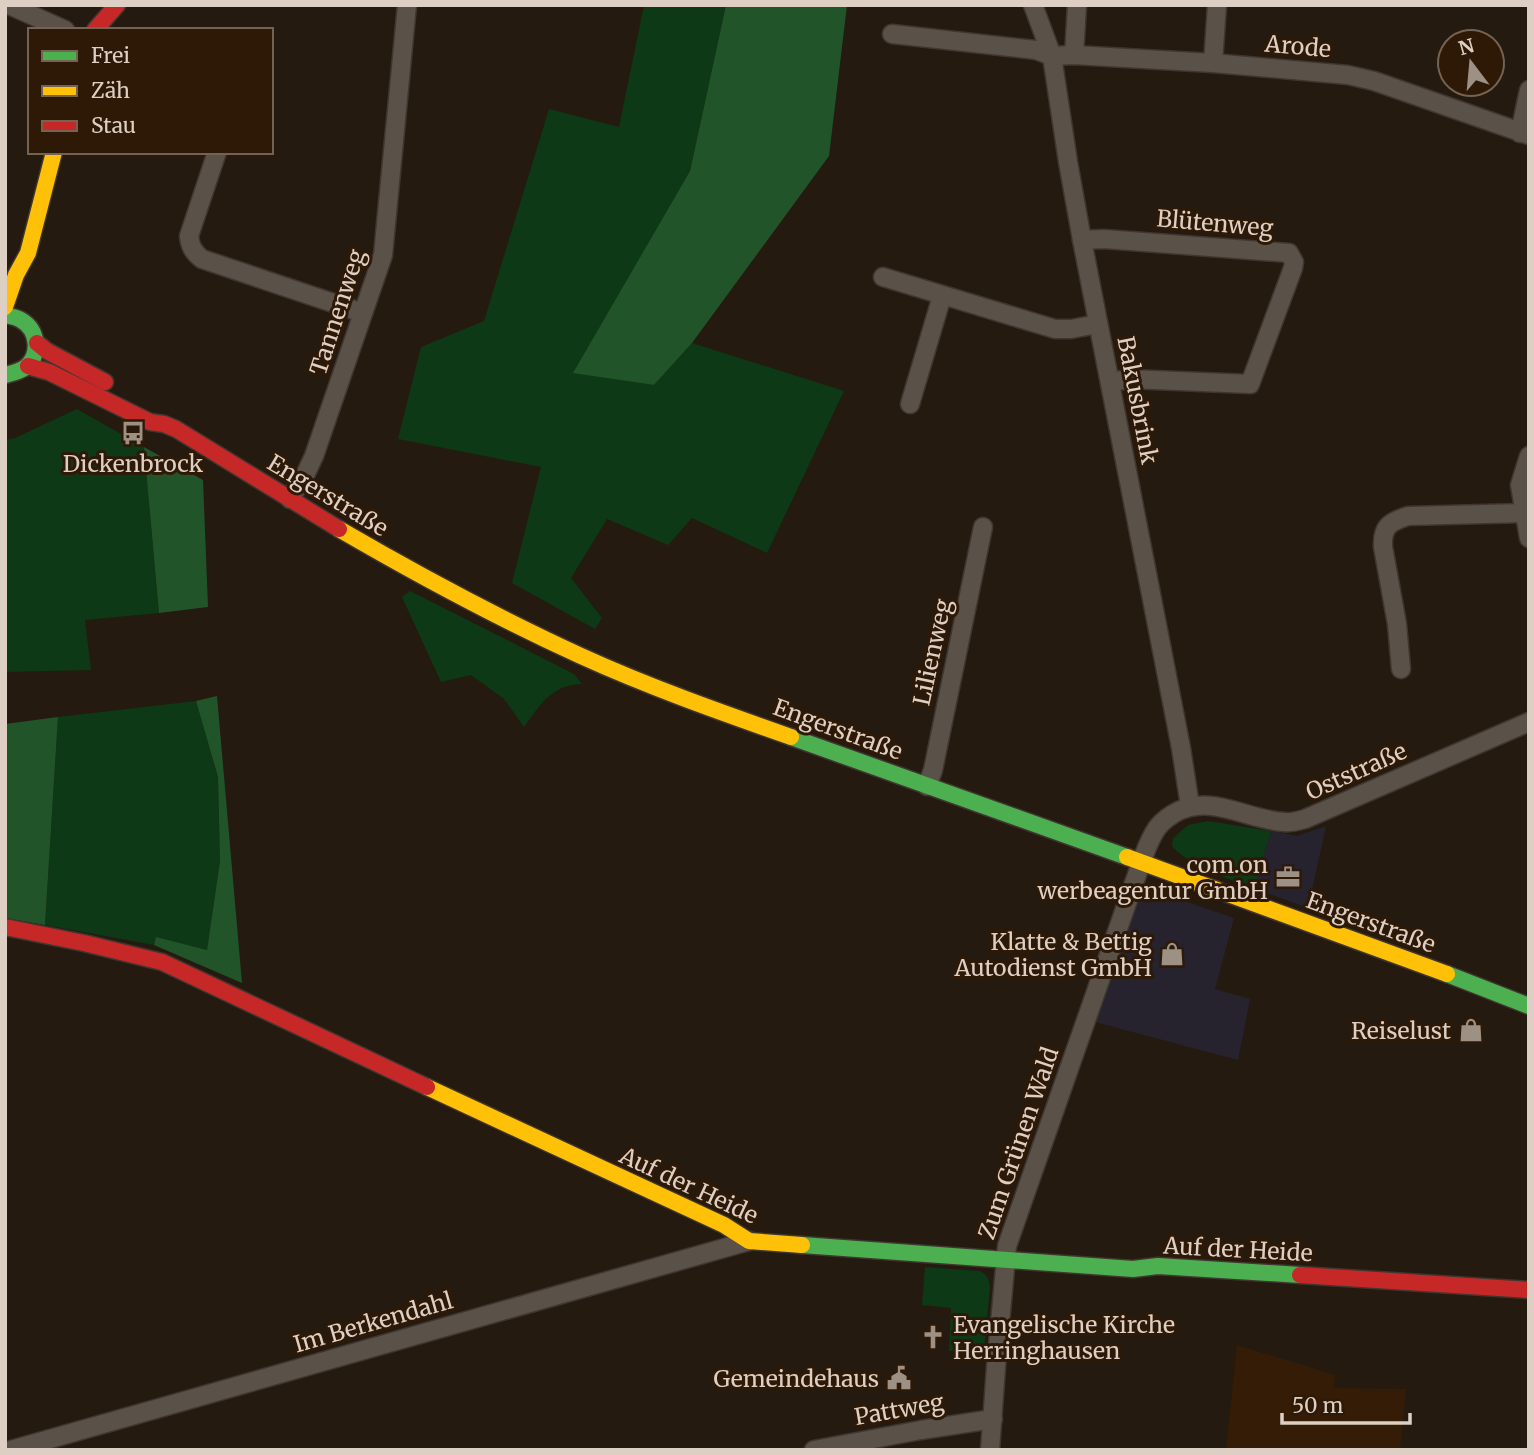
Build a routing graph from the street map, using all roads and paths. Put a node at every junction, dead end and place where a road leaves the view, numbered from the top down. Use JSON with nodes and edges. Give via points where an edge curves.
{"nodes":[{"id":1,"x":9,"y":5,"type":"edge"},
{"id":2,"x":117,"y":5,"type":"edge"},
{"id":3,"x":408,"y":5,"type":"edge"},
{"id":4,"x":1033,"y":5,"type":"edge"},
{"id":5,"x":1077,"y":5,"type":"edge"},
{"id":6,"x":1217,"y":5,"type":"edge"},
{"id":7,"x":61,"y":28,"type":"edge"},
{"id":8,"x":97,"y":28,"type":"edge"},
{"id":9,"x":892,"y":34,"type":"dead end"},
{"id":10,"x":1073,"y":55,"type":"junction"},
{"id":11,"x":1052,"y":56,"type":"junction"},
{"id":12,"x":1213,"y":63,"type":"junction"},
{"id":13,"x":1529,"y":90,"type":"edge"},
{"id":14,"x":1525,"y":134,"type":"edge"},
{"id":15,"x":53,"y":154,"type":"edge"},
{"id":16,"x":216,"y":154,"type":"edge"},
{"id":17,"x":1082,"y":240,"type":"junction"},
{"id":18,"x":28,"y":253,"type":"junction"},
{"id":19,"x":883,"y":277,"type":"dead end"},
{"id":20,"x":942,"y":296,"type":"junction"},
{"id":21,"x":5,"y":307,"type":"edge"},
{"id":22,"x":363,"y":313,"type":"junction"},
{"id":23,"x":5,"y":315,"type":"edge"},
{"id":24,"x":25,"y":321,"type":"junction"},
{"id":25,"x":1098,"y":324,"type":"junction"},
{"id":26,"x":37,"y":343,"type":"junction"},
{"id":27,"x":28,"y":366,"type":"junction"},
{"id":28,"x":7,"y":379,"type":"edge"},
{"id":29,"x":1111,"y":382,"type":"junction"},
{"id":30,"x":909,"y":404,"type":"dead end"},
{"id":31,"x":164,"y":424,"type":"junction"},
{"id":32,"x":1529,"y":456,"type":"edge"},
{"id":33,"x":290,"y":499,"type":"junction"},
{"id":34,"x":1524,"y":501,"type":"edge"},
{"id":35,"x":983,"y":527,"type":"dead end"},
{"id":36,"x":1529,"y":537,"type":"edge"},
{"id":37,"x":1401,"y":669,"type":"dead end"},
{"id":38,"x":1529,"y":722,"type":"edge"},
{"id":39,"x":927,"y":786,"type":"junction"},
{"id":40,"x":1190,"y":806,"type":"junction"},
{"id":41,"x":1141,"y":863,"type":"junction"},
{"id":42,"x":5,"y":927,"type":"edge"},
{"id":43,"x":1529,"y":1006,"type":"edge"},
{"id":44,"x":749,"y":1241,"type":"junction"},
{"id":45,"x":1005,"y":1261,"type":"junction"},
{"id":46,"x":1529,"y":1290,"type":"edge"},
{"id":47,"x":993,"y":1419,"type":"junction"},
{"id":48,"x":11,"y":1450,"type":"edge"},
{"id":49,"x":814,"y":1450,"type":"edge"},
{"id":50,"x":990,"y":1450,"type":"edge"}],
"edges":[{"from":1,"to":7,"type":"street"},
{"from":2,"to":8,"type":"main road"},
{"from":3,"to":22,"type":"street","name":"Tannenweg","via":[[383,256]]},
{"from":4,"to":11,"type":"street","name":"Bakusbrink"},
{"from":5,"to":10,"type":"street"},
{"from":6,"to":12,"type":"street"},
{"from":9,"to":11,"type":"street","name":"Arode","via":[[1036,50]]},
{"from":10,"to":11,"type":"street","name":"Arode"},
{"from":10,"to":12,"type":"street","name":"Arode"},
{"from":11,"to":17,"type":"street","name":"Bakusbrink"},
{"from":12,"to":14,"type":"street","name":"Arode","via":[[1374,80]]},
{"from":13,"to":14,"type":"street"},
{"from":15,"to":18,"type":"main road"},
{"from":16,"to":22,"type":"street","via":[[189,236],[195,253]]},
{"from":17,"to":25,"type":"street","name":"Bakusbrink"},
{"from":17,"to":29,"type":"street","name":"Blütenweg","via":[[1293,256],[1293,268],[1250,384]]},
{"from":18,"to":21,"type":"main road"},
{"from":18,"to":24,"type":"main road"},
{"from":19,"to":20,"type":"street"},
{"from":20,"to":25,"type":"street","via":[[1055,329]]},
{"from":20,"to":30,"type":"street"},
{"from":22,"to":33,"type":"street","name":"Tannenweg","via":[[314,456]]},
{"from":23,"to":24,"type":"main road"},
{"from":24,"to":26,"type":"main road"},
{"from":25,"to":29,"type":"street","name":"Bakusbrink"},
{"from":26,"to":27,"type":"main road"},
{"from":26,"to":31,"type":"main road","name":"Engerstraße","via":[[156,412]]},
{"from":27,"to":28,"type":"main road"},
{"from":27,"to":31,"type":"main road","name":"Engerstraße","via":[[150,422]]},
{"from":29,"to":40,"type":"street","name":"Bakusbrink"},
{"from":31,"to":33,"type":"main road","name":"Engerstraße"},
{"from":32,"to":34,"type":"street","via":[[1520,485]]},
{"from":33,"to":39,"type":"main road","name":"Engerstraße","via":[[449,592],[570,651]]},
{"from":34,"to":36,"type":"street"},
{"from":34,"to":37,"type":"street","via":[[1408,516],[1386,528],[1383,548]]},
{"from":35,"to":39,"type":"street","name":"Lilienweg"},
{"from":38,"to":40,"type":"street","name":"Oststraße","via":[[1305,820],[1282,822],[1224,807]]},
{"from":39,"to":41,"type":"main road","name":"Engerstraße"},
{"from":40,"to":41,"type":"street","via":[[1163,821]]},
{"from":41,"to":43,"type":"main road","name":"Engerstraße"},
{"from":41,"to":45,"type":"street","name":"Zum Grünen Wald"},
{"from":42,"to":44,"type":"main road","name":"Auf der Heide","via":[[162,962],[724,1225]]},
{"from":44,"to":45,"type":"main road","name":"Auf der Heide"},
{"from":44,"to":48,"type":"street","name":"Im Berkendahl"},
{"from":45,"to":46,"type":"main road","name":"Auf der Heide"},
{"from":45,"to":47,"type":"street","name":"Zum Grünen Wald"},
{"from":47,"to":49,"type":"street","name":"Pattweg"},
{"from":47,"to":50,"type":"street","name":"Zum Grünen Wald"}]}
